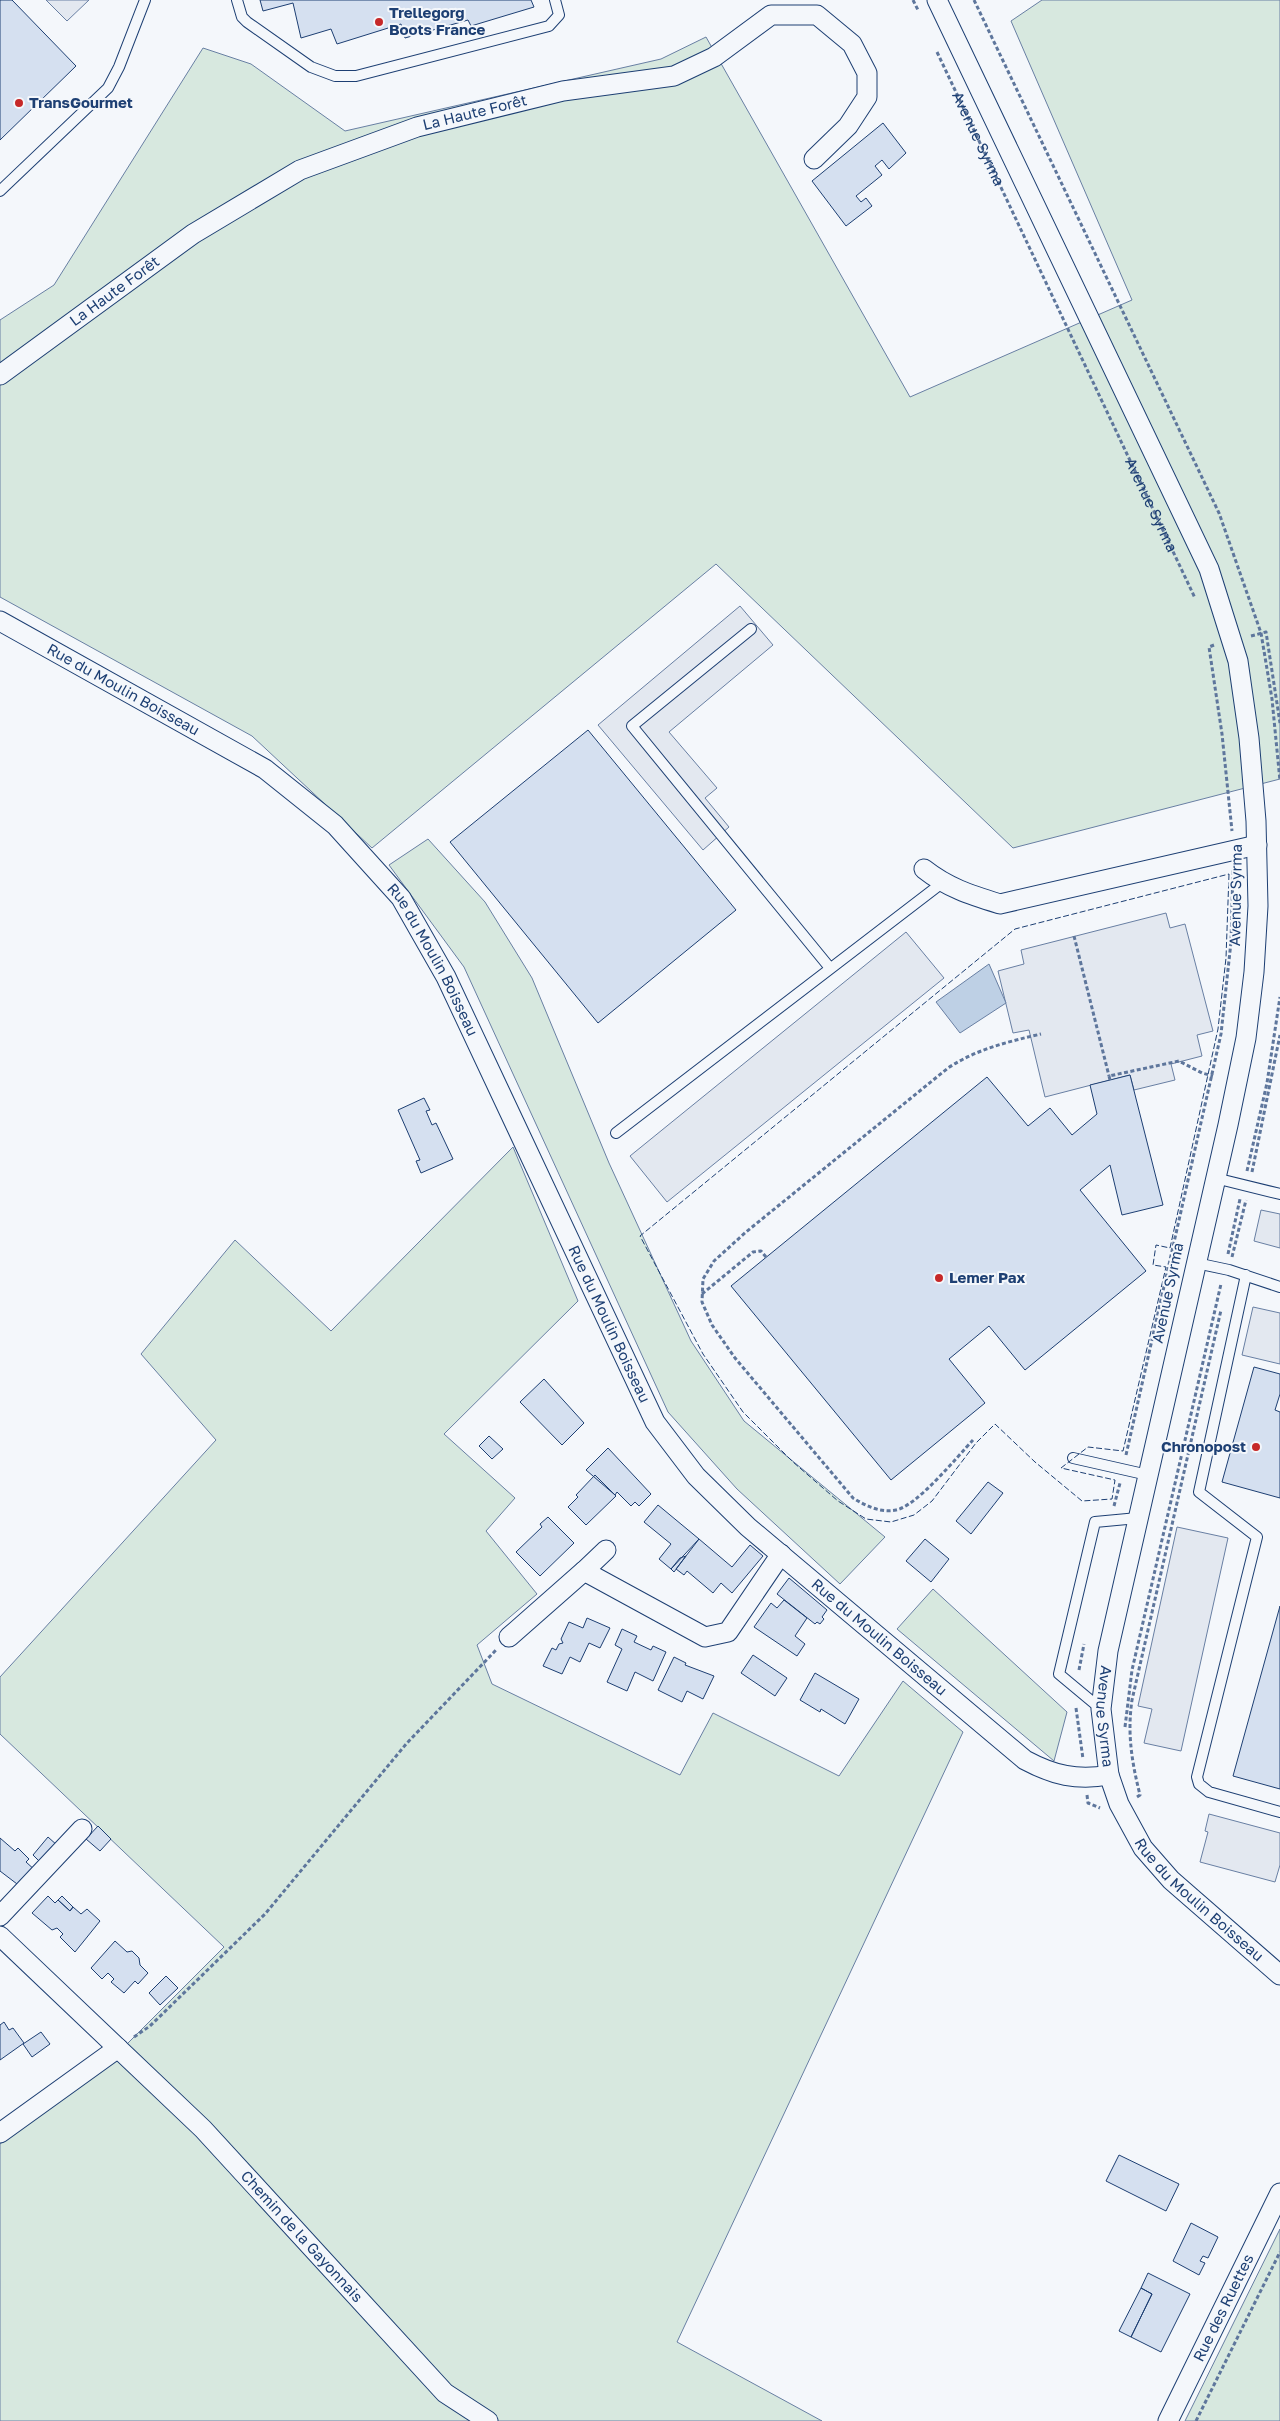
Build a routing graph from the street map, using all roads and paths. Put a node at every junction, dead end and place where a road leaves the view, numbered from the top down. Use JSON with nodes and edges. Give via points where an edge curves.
{"nodes":[{"id":1,"x":145,"y":0,"type":"edge"},
{"id":2,"x":237,"y":0,"type":"edge"},
{"id":3,"x":555,"y":0,"type":"edge"},
{"id":4,"x":913,"y":0,"type":"edge"},
{"id":5,"x":937,"y":0,"type":"edge"},
{"id":6,"x":974,"y":0,"type":"edge"},
{"id":7,"x":921,"y":18,"type":"dead end"},
{"id":8,"x":934,"y":44,"type":"dead end"},
{"id":9,"x":814,"y":159,"type":"dead end"},
{"id":10,"x":0,"y":191,"type":"edge"},
{"id":11,"x":0,"y":375,"type":"edge"},
{"id":12,"x":1197,"y":602,"type":"dead end"},
{"id":13,"x":0,"y":621,"type":"edge"},
{"id":14,"x":751,"y":629,"type":"dead end"},
{"id":15,"x":1266,"y":632,"type":"dead end"},
{"id":16,"x":1211,"y":640,"type":"dead end"},
{"id":17,"x":1225,"y":715,"type":"dead end"},
{"id":18,"x":1280,"y":723,"type":"edge"},
{"id":19,"x":1226,"y":725,"type":"dead end"},
{"id":20,"x":1280,"y":781,"type":"edge"},
{"id":21,"x":1248,"y":847,"type":"junction"},
{"id":22,"x":924,"y":869,"type":"dead end"},
{"id":23,"x":942,"y":883,"type":"junction"},
{"id":24,"x":1074,"y":936,"type":"dead end"},
{"id":25,"x":1237,"y":937,"type":"dead end"},
{"id":26,"x":1236,"y":946,"type":"dead end"},
{"id":27,"x":830,"y":968,"type":"junction"},
{"id":28,"x":1280,"y":997,"type":"edge"},
{"id":29,"x":1041,"y":1034,"type":"dead end"},
{"id":30,"x":1280,"y":1035,"type":"edge"},
{"id":31,"x":1215,"y":1069,"type":"dead end"},
{"id":32,"x":1219,"y":1070,"type":"dead end"},
{"id":33,"x":1213,"y":1076,"type":"junction"},
{"id":34,"x":1217,"y":1080,"type":"dead end"},
{"id":35,"x":616,"y":1133,"type":"dead end"},
{"id":36,"x":1195,"y":1175,"type":"dead end"},
{"id":37,"x":1216,"y":1178,"type":"junction"},
{"id":38,"x":1246,"y":1186,"type":"junction"},
{"id":39,"x":1280,"y":1194,"type":"edge"},
{"id":40,"x":766,"y":1257,"type":"dead end"},
{"id":41,"x":1196,"y":1263,"type":"junction"},
{"id":42,"x":1227,"y":1269,"type":"junction"},
{"id":43,"x":1246,"y":1275,"type":"junction"},
{"id":44,"x":1280,"y":1287,"type":"edge"},
{"id":45,"x":702,"y":1294,"type":"junction"},
{"id":46,"x":1167,"y":1299,"type":"dead end"},
{"id":47,"x":973,"y":1440,"type":"dead end"},
{"id":48,"x":1073,"y":1458,"type":"dead end"},
{"id":49,"x":1123,"y":1470,"type":"junction"},
{"id":50,"x":1148,"y":1475,"type":"junction"},
{"id":51,"x":1138,"y":1518,"type":"junction"},
{"id":52,"x":1111,"y":1520,"type":"junction"},
{"id":53,"x":606,"y":1550,"type":"dead end"},
{"id":54,"x":781,"y":1554,"type":"junction"},
{"id":55,"x":584,"y":1571,"type":"junction"},
{"id":56,"x":509,"y":1637,"type":"joint"},
{"id":57,"x":1085,"y":1640,"type":"dead end"},
{"id":58,"x":1090,"y":1640,"type":"dead end"},
{"id":59,"x":1080,"y":1691,"type":"junction"},
{"id":60,"x":1101,"y":1708,"type":"junction"},
{"id":61,"x":1125,"y":1730,"type":"dead end"},
{"id":62,"x":1126,"y":1748,"type":"dead end"},
{"id":63,"x":1109,"y":1775,"type":"junction"},
{"id":64,"x":1086,"y":1779,"type":"junction"},
{"id":65,"x":1118,"y":1800,"type":"junction"},
{"id":66,"x":1280,"y":1812,"type":"edge"},
{"id":67,"x":82,"y":1829,"type":"dead end"},
{"id":68,"x":0,"y":1916,"type":"edge"},
{"id":69,"x":0,"y":1936,"type":"edge"},
{"id":70,"x":1280,"y":1975,"type":"edge"},
{"id":71,"x":118,"y":2048,"type":"junction"},
{"id":72,"x":0,"y":2133,"type":"edge"},
{"id":73,"x":1280,"y":2193,"type":"edge"},
{"id":74,"x":1280,"y":2252,"type":"edge"},
{"id":75,"x":488,"y":2421,"type":"edge"},
{"id":76,"x":1168,"y":2421,"type":"edge"},
{"id":77,"x":1196,"y":2421,"type":"edge"}],
"edges":[{"from":1,"to":10,"type":"lane","via":[[108,88]]},
{"from":2,"to":3,"type":"lane","via":[[247,22],[311,67],[335,76],[356,76],[549,26],[559,16]]},
{"from":4,"to":7,"type":"path"},
{"from":5,"to":21,"type":"street","name":"Avenue Syrma","via":[[1209,569],[1238,661],[1248,738]]},
{"from":6,"to":20,"type":"path","via":[[1219,512],[1261,633],[1272,699]]},
{"from":8,"to":12,"type":"path","name":"Avenue Syrma"},
{"from":9,"to":11,"type":"street","name":"La Haute Forêt","via":[[848,126],[867,97],[867,73],[852,44],[817,15],[771,15],[714,57],[674,76],[563,91],[427,125],[300,170],[193,234]]},
{"from":13,"to":54,"type":"street","name":"Rue du Moulin Boisseau","via":[[266,769],[335,825],[400,898],[446,977],[655,1422],[696,1476]]},
{"from":14,"to":27,"type":"lane","via":[[632,726]]},
{"from":15,"to":18,"type":"path"},
{"from":16,"to":17,"type":"path"},
{"from":19,"to":21,"type":"path","name":"Avenue Syrma"},
{"from":21,"to":23,"type":"street","via":[[1000,904],[959,892]]},
{"from":21,"to":37,"type":"street","name":"Avenue Syrma","via":[[1258,906],[1254,972],[1246,1038]]},
{"from":22,"to":23,"type":"street"},
{"from":23,"to":27,"type":"lane"},
{"from":24,"to":33,"type":"path","via":[[1110,1078],[1179,1061]]},
{"from":25,"to":26,"type":"path","name":"Avenue Syrma"},
{"from":27,"to":35,"type":"lane"},
{"from":28,"to":38,"type":"path","name":"Avenue Syrma"},
{"from":29,"to":45,"type":"path","via":[[993,1045],[948,1068],[714,1261],[702,1279]]},
{"from":30,"to":38,"type":"path"},
{"from":31,"to":33,"type":"path"},
{"from":32,"to":34,"type":"path"},
{"from":33,"to":49,"type":"path"},
{"from":36,"to":46,"type":"path","name":"Avenue Syrma"},
{"from":37,"to":38,"type":"lane"},
{"from":37,"to":41,"type":"street","name":"Avenue Syrma"},
{"from":38,"to":39,"type":"lane"},
{"from":38,"to":42,"type":"path","name":"Avenue Syrma"},
{"from":40,"to":45,"type":"path","via":[[761,1251],[753,1252]]},
{"from":41,"to":42,"type":"lane"},
{"from":41,"to":50,"type":"street","name":"Avenue Syrma"},
{"from":42,"to":43,"type":"lane"},
{"from":42,"to":61,"type":"path","name":"Avenue Syrma","via":[[1132,1670]]},
{"from":42,"to":65,"type":"path","via":[[1132,1700],[1128,1725],[1140,1795]]},
{"from":43,"to":44,"type":"lane"},
{"from":43,"to":66,"type":"lane","via":[[1199,1492],[1256,1537],[1197,1777],[1199,1784],[1209,1792]]},
{"from":45,"to":47,"type":"path","via":[[712,1325],[735,1358],[853,1498],[883,1511],[898,1510],[912,1502]]},
{"from":48,"to":49,"type":"lane"},
{"from":49,"to":50,"type":"lane"},
{"from":49,"to":52,"type":"path"},
{"from":50,"to":51,"type":"street","name":"Avenue Syrma"},
{"from":51,"to":52,"type":"lane"},
{"from":51,"to":60,"type":"street","name":"Avenue Syrma","via":[[1108,1651]]},
{"from":52,"to":59,"type":"lane","via":[[1095,1522],[1059,1674]]},
{"from":53,"to":55,"type":"street"},
{"from":54,"to":55,"type":"street","via":[[728,1632],[705,1637]]},
{"from":54,"to":64,"type":"street","name":"Rue du Moulin Boisseau","via":[[1025,1760],[1046,1772]]},
{"from":55,"to":56,"type":"street"},
{"from":56,"to":71,"type":"path","via":[[407,1743],[265,1914],[150,2026]]},
{"from":57,"to":59,"type":"path"},
{"from":58,"to":59,"type":"path","name":"Avenue Syrma"},
{"from":59,"to":60,"type":"lane"},
{"from":59,"to":64,"type":"path","via":[[1076,1709]]},
{"from":60,"to":63,"type":"street","name":"Avenue Syrma"},
{"from":62,"to":65,"type":"path","name":"Avenue Syrma","via":[[1133,1790]]},
{"from":63,"to":64,"type":"street","name":"Rue du Moulin Boisseau"},
{"from":63,"to":65,"type":"street","name":"Rue du Moulin Boisseau"},
{"from":64,"to":65,"type":"path","via":[[1088,1803],[1101,1809]]},
{"from":65,"to":70,"type":"street","name":"Rue du Moulin Boisseau","via":[[1143,1848],[1172,1880]]},
{"from":67,"to":68,"type":"street"},
{"from":69,"to":71,"type":"street","name":"Chemin de la Gayonnais"},
{"from":71,"to":72,"type":"street"},
{"from":71,"to":75,"type":"street","name":"Chemin de la Gayonnais","via":[[203,2129],[445,2392]]},
{"from":73,"to":76,"type":"street","name":"Rue des Ruettes"},
{"from":74,"to":77,"type":"path"}]}
